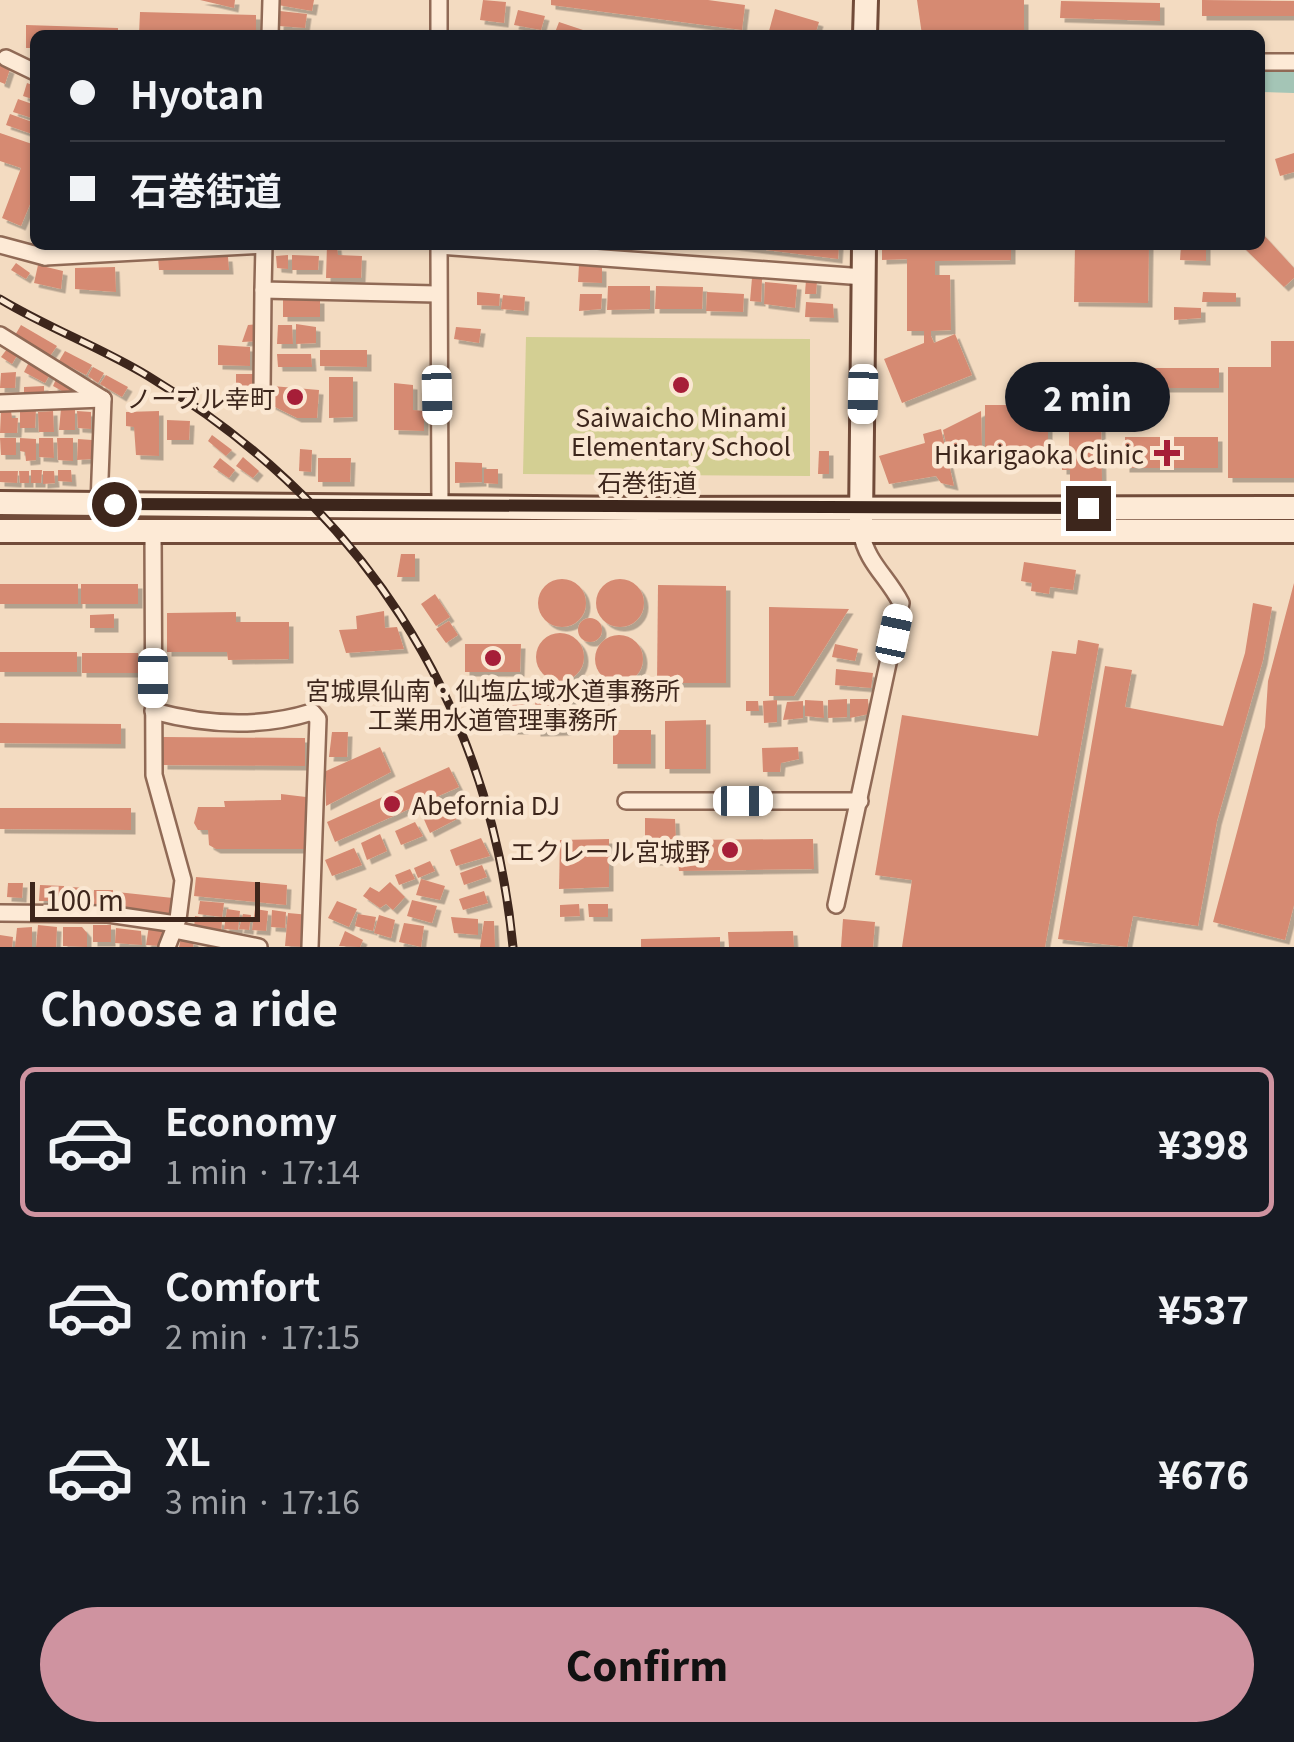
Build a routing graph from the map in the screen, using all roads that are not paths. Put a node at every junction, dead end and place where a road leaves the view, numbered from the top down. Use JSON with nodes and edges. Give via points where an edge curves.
{"nodes":[{"id":1,"x":271,"y":0,"type":"edge"},
{"id":2,"x":439,"y":0,"type":"edge"},
{"id":3,"x":866,"y":0,"type":"edge"},
{"id":4,"x":270,"y":30,"type":"edge"},
{"id":5,"x":439,"y":30,"type":"edge"},
{"id":6,"x":866,"y":30,"type":"edge"},
{"id":7,"x":6,"y":58,"type":"dead end"},
{"id":8,"x":1265,"y":62,"type":"edge"},
{"id":9,"x":1294,"y":62,"type":"edge"},
{"id":10,"x":30,"y":70,"type":"edge"},
{"id":11,"x":0,"y":245,"type":"edge"},
{"id":12,"x":30,"y":249,"type":"edge"},
{"id":13,"x":82,"y":250,"type":"edge"},
{"id":14,"x":264,"y":250,"type":"edge"},
{"id":15,"x":439,"y":250,"type":"edge"},
{"id":16,"x":503,"y":250,"type":"edge"},
{"id":17,"x":864,"y":250,"type":"edge"},
{"id":18,"x":46,"y":251,"type":"edge"},
{"id":19,"x":864,"y":278,"type":"junction"},
{"id":20,"x":263,"y":290,"type":"junction"},
{"id":21,"x":436,"y":294,"type":"junction"},
{"id":22,"x":0,"y":335,"type":"edge"},
{"id":23,"x":262,"y":391,"type":"dead end"},
{"id":24,"x":103,"y":399,"type":"junction"},
{"id":25,"x":0,"y":403,"type":"edge"},
{"id":26,"x":0,"y":503,"type":"edge"},
{"id":27,"x":99,"y":504,"type":"junction"},
{"id":28,"x":154,"y":506,"type":"junction"},
{"id":29,"x":440,"y":508,"type":"junction"},
{"id":30,"x":861,"y":508,"type":"junction"},
{"id":31,"x":1294,"y":508,"type":"edge"},
{"id":32,"x":153,"y":530,"type":"junction"},
{"id":33,"x":0,"y":531,"type":"edge"},
{"id":34,"x":1294,"y":531,"type":"edge"},
{"id":35,"x":861,"y":532,"type":"junction"},
{"id":36,"x":153,"y":711,"type":"junction"},
{"id":37,"x":626,"y":801,"type":"dead end"},
{"id":38,"x":860,"y":801,"type":"junction"},
{"id":39,"x":836,"y":906,"type":"dead end"},
{"id":40,"x":0,"y":913,"type":"edge"},
{"id":41,"x":175,"y":927,"type":"junction"},
{"id":42,"x":167,"y":947,"type":"edge"},
{"id":43,"x":259,"y":947,"type":"edge"},
{"id":44,"x":310,"y":947,"type":"edge"}],
"edges":[{"from":1,"to":4,"type":"street"},
{"from":2,"to":5,"type":"street"},
{"from":3,"to":6,"type":"street"},
{"from":7,"to":10,"type":"street"},
{"from":8,"to":9,"type":"street"},
{"from":11,"to":12,"type":"street"},
{"from":13,"to":18,"type":"street"},
{"from":14,"to":20,"type":"street"},
{"from":15,"to":21,"type":"street"},
{"from":16,"to":19,"type":"street"},
{"from":17,"to":19,"type":"street"},
{"from":19,"to":30,"type":"street"},
{"from":20,"to":21,"type":"street"},
{"from":20,"to":23,"type":"street"},
{"from":21,"to":29,"type":"street"},
{"from":22,"to":24,"type":"street"},
{"from":24,"to":25,"type":"street"},
{"from":24,"to":27,"type":"street"},
{"from":26,"to":27,"type":"street","name":"石巻街道"},
{"from":27,"to":28,"type":"street","name":"石巻街道"},
{"from":28,"to":29,"type":"street","name":"石巻街道"},
{"from":28,"to":32,"type":"street"},
{"from":29,"to":30,"type":"street","name":"石巻街道"},
{"from":30,"to":31,"type":"street","name":"石巻街道"},
{"from":30,"to":35,"type":"street"},
{"from":32,"to":33,"type":"street","name":"石巻街道"},
{"from":32,"to":35,"type":"street","name":"石巻街道"},
{"from":32,"to":36,"type":"street"},
{"from":34,"to":35,"type":"street","name":"石巻街道"},
{"from":35,"to":38,"type":"street","via":[[875,570],[901,603]]},
{"from":36,"to":41,"type":"street","via":[[154,775],[183,880]]},
{"from":36,"to":44,"type":"street","via":[[192,722],[282,722],[312,712],[318,719]]},
{"from":37,"to":38,"type":"street"},
{"from":38,"to":39,"type":"street"},
{"from":40,"to":41,"type":"street","via":[[108,914]]},
{"from":41,"to":42,"type":"street"},
{"from":41,"to":43,"type":"street"}]}
